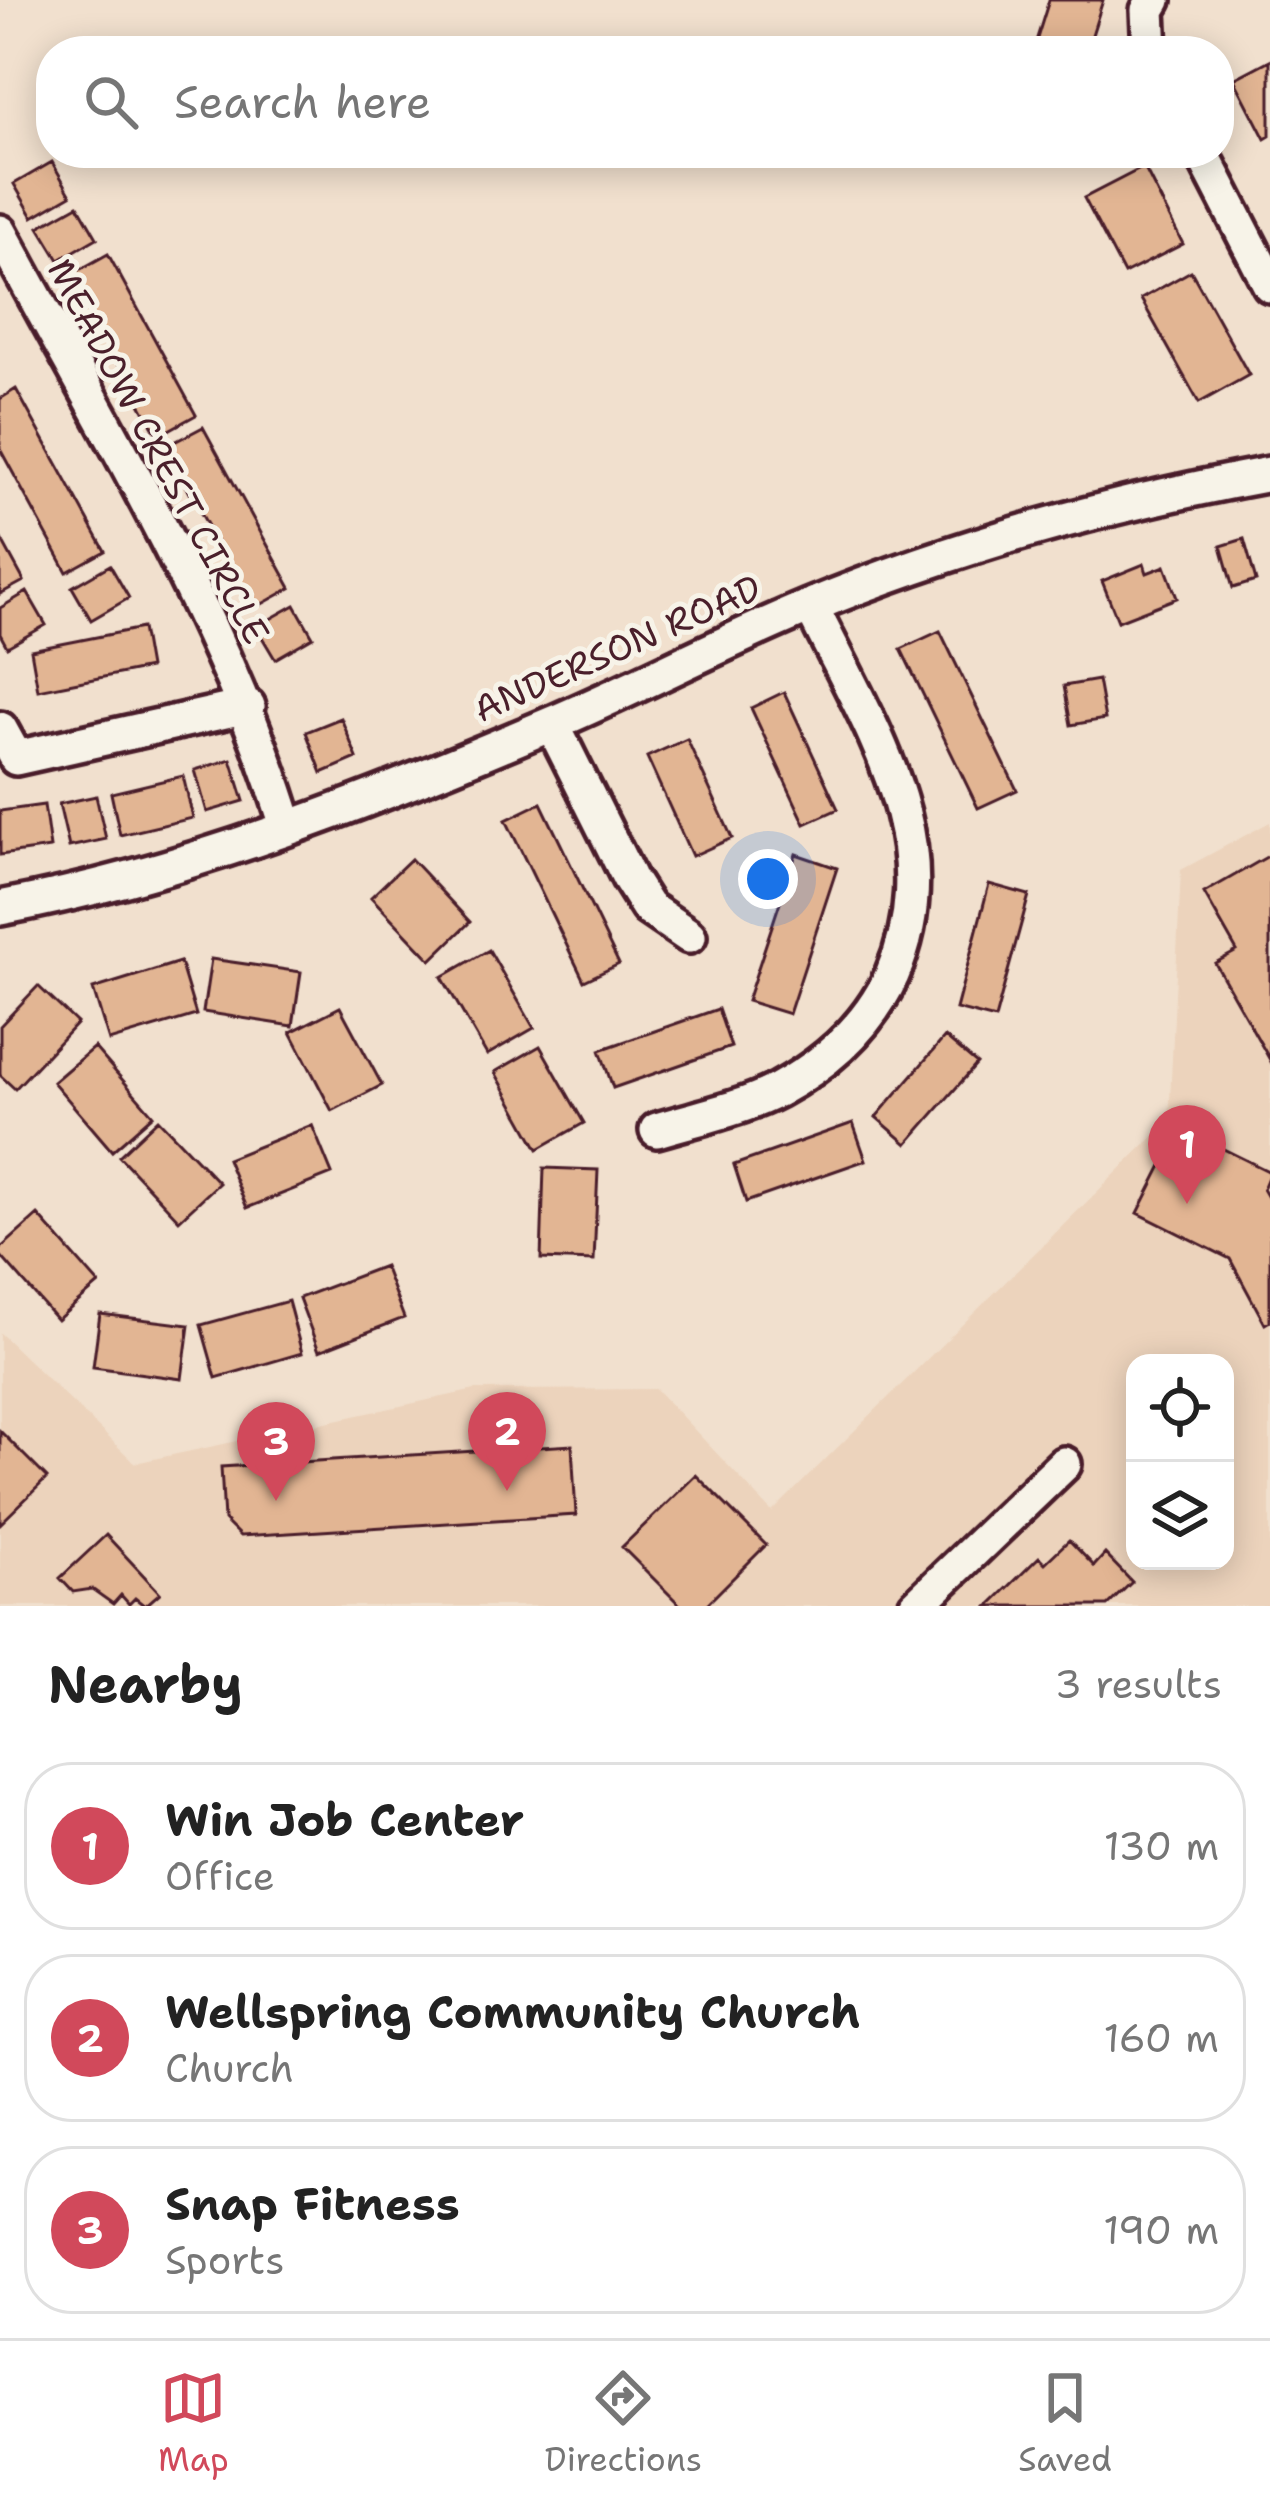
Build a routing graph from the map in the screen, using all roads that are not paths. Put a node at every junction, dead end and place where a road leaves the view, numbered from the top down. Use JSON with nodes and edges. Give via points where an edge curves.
{"nodes":[{"id":1,"x":1154,"y":0,"type":"edge"},
{"id":2,"x":1146,"y":36,"type":"edge"},
{"id":3,"x":1210,"y":168,"type":"edge"},
{"id":4,"x":0,"y":232,"type":"edge"},
{"id":5,"x":1270,"y":285,"type":"edge"},
{"id":6,"x":1270,"y":474,"type":"edge"},
{"id":7,"x":811,"y":606,"type":"junction"},
{"id":8,"x":248,"y":706,"type":"junction"},
{"id":9,"x":552,"y":724,"type":"junction"},
{"id":10,"x":0,"y":729,"type":"edge"},
{"id":11,"x":287,"y":826,"type":"junction"},
{"id":12,"x":0,"y":908,"type":"edge"},
{"id":13,"x":689,"y":936,"type":"dead end"},
{"id":14,"x":657,"y":1130,"type":"dead end"},
{"id":15,"x":1064,"y":1464,"type":"dead end"},
{"id":16,"x":916,"y":1606,"type":"edge"}],
"edges":[{"from":1,"to":2,"type":"street"},
{"from":3,"to":5,"type":"street"},
{"from":4,"to":8,"type":"street","name":"MEADOW CREST CIRCLE"},
{"from":6,"to":7,"type":"street","name":"ANDERSON ROAD","via":[[1011,537]]},
{"from":7,"to":9,"type":"street","name":"ANDERSON ROAD"},
{"from":7,"to":14,"type":"street","via":[[894,779],[910,834],[915,892],[906,942],[878,1005],[835,1052],[776,1091]]},
{"from":8,"to":10,"type":"street","via":[[16,758]]},
{"from":8,"to":11,"type":"street","name":"MEADOW CREST CIRCLE"},
{"from":9,"to":11,"type":"street","name":"ANDERSON ROAD"},
{"from":9,"to":13,"type":"street","via":[[628,878],[648,908]]},
{"from":11,"to":12,"type":"street","name":"ANDERSON ROAD","via":[[72,895]]},
{"from":15,"to":16,"type":"street"}]}
